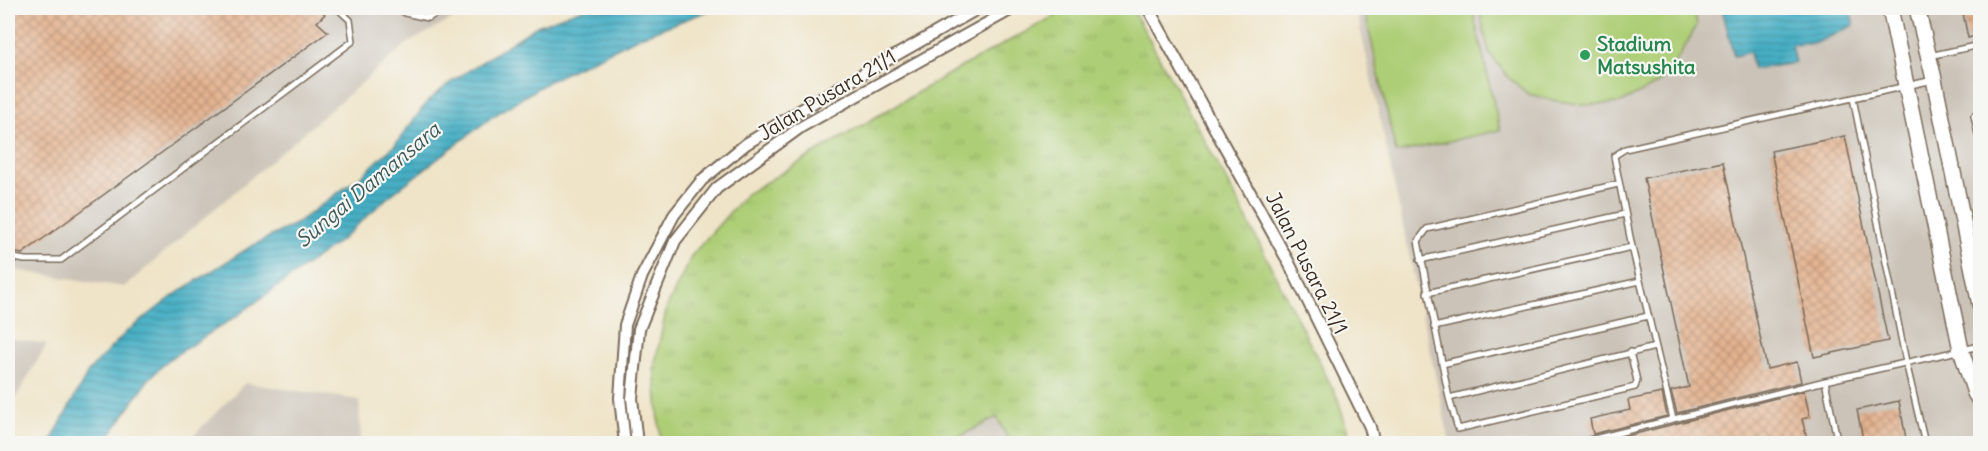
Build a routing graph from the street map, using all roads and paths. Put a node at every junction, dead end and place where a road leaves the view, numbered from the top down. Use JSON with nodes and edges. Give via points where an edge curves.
{"nodes":[{"id":1,"x":337,"y":8,"type":"edge"},
{"id":2,"x":399,"y":8,"type":"edge"},
{"id":3,"x":446,"y":8,"type":"edge"},
{"id":4,"x":979,"y":8,"type":"edge"},
{"id":5,"x":1014,"y":8,"type":"edge"},
{"id":6,"x":1148,"y":8,"type":"edge"},
{"id":7,"x":1890,"y":8,"type":"edge"},
{"id":8,"x":1917,"y":8,"type":"edge"},
{"id":9,"x":1980,"y":45,"type":"edge"},
{"id":10,"x":1929,"y":56,"type":"junction"},
{"id":11,"x":1934,"y":80,"type":"junction"},
{"id":12,"x":1907,"y":86,"type":"junction"},
{"id":13,"x":1853,"y":98,"type":"junction"},
{"id":14,"x":1980,"y":111,"type":"edge"},
{"id":15,"x":1980,"y":144,"type":"edge"},
{"id":16,"x":1618,"y":183,"type":"junction"},
{"id":17,"x":1625,"y":214,"type":"junction"},
{"id":18,"x":1632,"y":247,"type":"junction"},
{"id":19,"x":8,"y":257,"type":"edge"},
{"id":20,"x":1420,"y":260,"type":"junction"},
{"id":21,"x":1640,"y":281,"type":"junction"},
{"id":22,"x":1427,"y":293,"type":"junction"},
{"id":23,"x":1979,"y":296,"type":"edge"},
{"id":24,"x":1648,"y":316,"type":"junction"},
{"id":25,"x":1434,"y":327,"type":"junction"},
{"id":26,"x":1980,"y":346,"type":"edge"},
{"id":27,"x":1655,"y":347,"type":"junction"},
{"id":28,"x":1961,"y":350,"type":"junction"},
{"id":29,"x":1630,"y":352,"type":"junction"},
{"id":30,"x":1906,"y":362,"type":"junction"},
{"id":31,"x":1442,"y":364,"type":"junction"},
{"id":32,"x":1825,"y":381,"type":"junction"},
{"id":33,"x":1449,"y":398,"type":"junction"},
{"id":34,"x":1980,"y":400,"type":"edge"},
{"id":35,"x":1673,"y":419,"type":"junction"},
{"id":36,"x":625,"y":444,"type":"edge"},
{"id":37,"x":637,"y":444,"type":"edge"},
{"id":38,"x":1374,"y":444,"type":"edge"},
{"id":39,"x":1574,"y":444,"type":"edge"},
{"id":40,"x":1838,"y":444,"type":"edge"},
{"id":41,"x":1925,"y":444,"type":"edge"}],
"edges":[{"from":1,"to":19,"type":"lane","via":[[350,20],[353,41],[61,260]]},
{"from":2,"to":3,"type":"lane","via":[[428,18]]},
{"from":4,"to":36,"type":"street","name":"Jalan Pusara 21/1","via":[[756,138],[702,180],[674,215],[642,276],[625,325],[620,398]]},
{"from":5,"to":37,"type":"street","name":"Jalan Pusara 21/1","via":[[801,128],[717,188],[675,241],[639,329],[632,398]]},
{"from":6,"to":38,"type":"street","name":"Jalan Pusara 21/1","via":[[1288,261],[1370,427]]},
{"from":7,"to":12,"type":"main road"},
{"from":8,"to":10,"type":"main road"},
{"from":9,"to":10,"type":"lane"},
{"from":10,"to":11,"type":"main road"},
{"from":11,"to":12,"type":"lane"},
{"from":11,"to":23,"type":"main road"},
{"from":12,"to":13,"type":"lane"},
{"from":12,"to":28,"type":"main road"},
{"from":13,"to":16,"type":"lane","via":[[1624,149],[1614,156]]},
{"from":13,"to":30,"type":"lane"},
{"from":14,"to":15,"type":"lane","via":[[1974,116]]},
{"from":16,"to":17,"type":"lane"},
{"from":16,"to":20,"type":"lane","via":[[1427,229],[1418,242]]},
{"from":17,"to":18,"type":"lane"},
{"from":17,"to":20,"type":"lane"},
{"from":18,"to":21,"type":"lane"},
{"from":18,"to":22,"type":"lane"},
{"from":20,"to":22,"type":"lane"},
{"from":21,"to":24,"type":"lane"},
{"from":21,"to":25,"type":"lane"},
{"from":22,"to":25,"type":"lane"},
{"from":24,"to":27,"type":"lane"},
{"from":24,"to":31,"type":"lane"},
{"from":25,"to":31,"type":"lane"},
{"from":26,"to":28,"type":"lane"},
{"from":27,"to":29,"type":"lane"},
{"from":27,"to":35,"type":"lane"},
{"from":28,"to":30,"type":"lane"},
{"from":28,"to":34,"type":"main road"},
{"from":29,"to":33,"type":"lane"},
{"from":29,"to":33,"type":"lane","via":[[1635,387],[1458,429]]},
{"from":30,"to":32,"type":"lane"},
{"from":30,"to":41,"type":"lane"},
{"from":31,"to":33,"type":"lane"},
{"from":32,"to":35,"type":"lane"},
{"from":32,"to":40,"type":"lane"},
{"from":35,"to":39,"type":"lane"}]}
